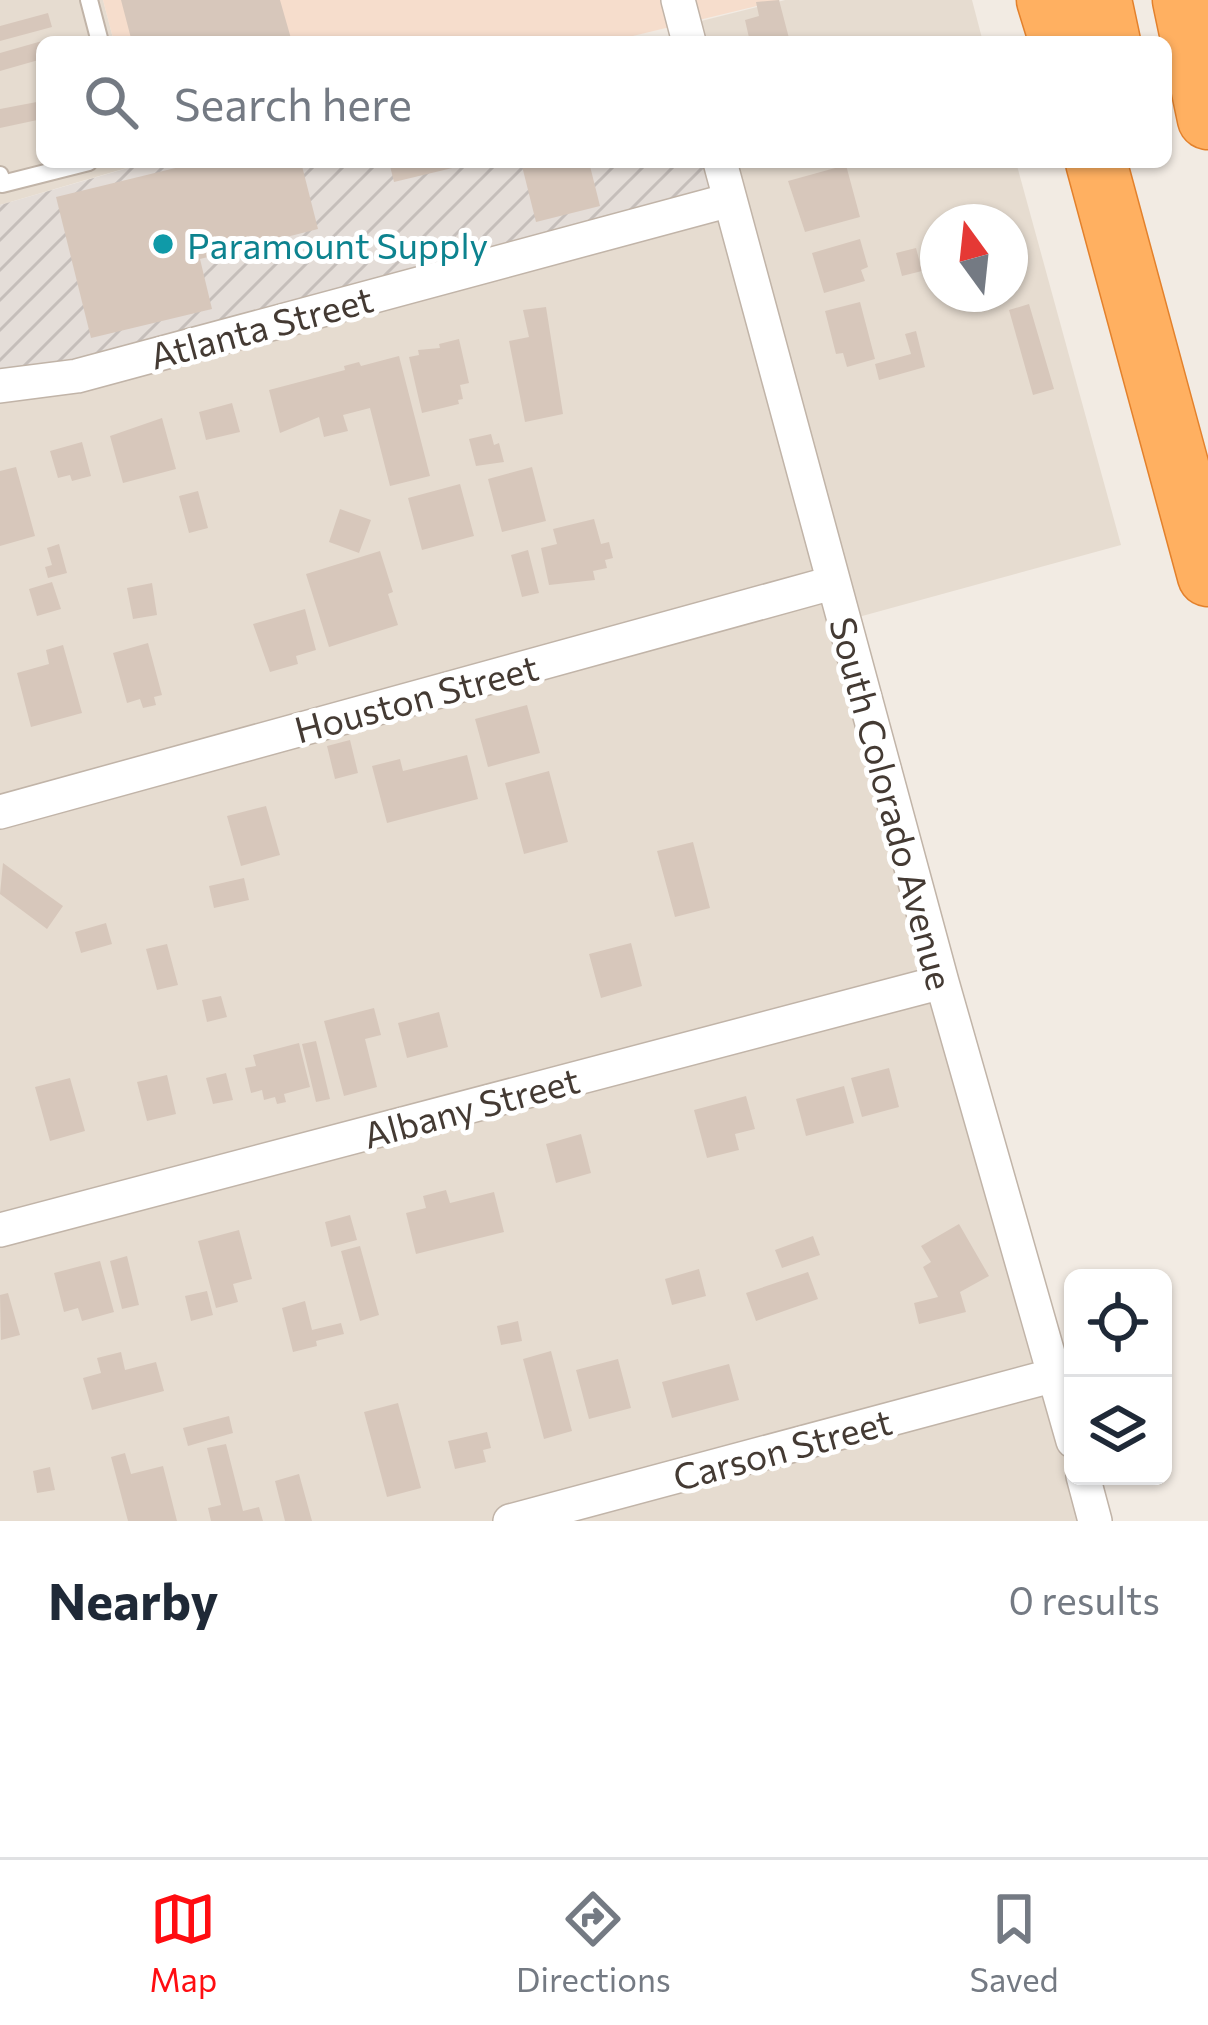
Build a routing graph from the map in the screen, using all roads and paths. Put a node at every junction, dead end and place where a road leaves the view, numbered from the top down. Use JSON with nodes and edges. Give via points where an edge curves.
{"nodes":[{"id":1,"x":89,"y":0,"type":"edge"},
{"id":2,"x":678,"y":0,"type":"edge"},
{"id":3,"x":1047,"y":0,"type":"edge"},
{"id":4,"x":1101,"y":0,"type":"edge"},
{"id":5,"x":1183,"y":0,"type":"edge"},
{"id":6,"x":98,"y":36,"type":"edge"},
{"id":7,"x":687,"y":36,"type":"edge"},
{"id":8,"x":1058,"y":36,"type":"edge"},
{"id":9,"x":1110,"y":36,"type":"edge"},
{"id":10,"x":1208,"y":119,"type":"edge"},
{"id":11,"x":65,"y":168,"type":"edge"},
{"id":12,"x":722,"y":168,"type":"edge"},
{"id":13,"x":1098,"y":168,"type":"edge"},
{"id":14,"x":1138,"y":168,"type":"edge"},
{"id":15,"x":0,"y":175,"type":"edge"},
{"id":16,"x":730,"y":200,"type":"junction"},
{"id":17,"x":0,"y":386,"type":"edge"},
{"id":18,"x":1208,"y":487,"type":"edge"},
{"id":19,"x":1208,"y":576,"type":"edge"},
{"id":20,"x":832,"y":583,"type":"junction"},
{"id":21,"x":0,"y":812,"type":"edge"},
{"id":22,"x":942,"y":982,"type":"junction"},
{"id":23,"x":0,"y":1230,"type":"edge"},
{"id":24,"x":1054,"y":1375,"type":"junction"},
{"id":25,"x":1064,"y":1410,"type":"edge"},
{"id":26,"x":1085,"y":1485,"type":"edge"},
{"id":27,"x":510,"y":1521,"type":"edge"},
{"id":28,"x":1095,"y":1521,"type":"edge"}],
"edges":[{"from":1,"to":6,"type":"lane"},
{"from":2,"to":7,"type":"street"},
{"from":3,"to":8,"type":"highway"},
{"from":4,"to":9,"type":"highway"},
{"from":5,"to":10,"type":"highway"},
{"from":11,"to":15,"type":"lane","via":[[2,184]]},
{"from":12,"to":16,"type":"street","name":"South Colorado Avenue"},
{"from":13,"to":19,"type":"highway"},
{"from":14,"to":18,"type":"highway"},
{"from":16,"to":17,"type":"street","name":"Atlanta Street","via":[[76,376]]},
{"from":16,"to":20,"type":"street","name":"South Colorado Avenue"},
{"from":20,"to":21,"type":"street","name":"Houston Street"},
{"from":20,"to":22,"type":"street","name":"South Colorado Avenue"},
{"from":22,"to":23,"type":"street","name":"Albany Street"},
{"from":22,"to":24,"type":"street","name":"South Colorado Avenue"},
{"from":24,"to":25,"type":"street","name":"South Colorado Avenue"},
{"from":24,"to":27,"type":"street","name":"Carson Street"},
{"from":26,"to":28,"type":"street"}]}
